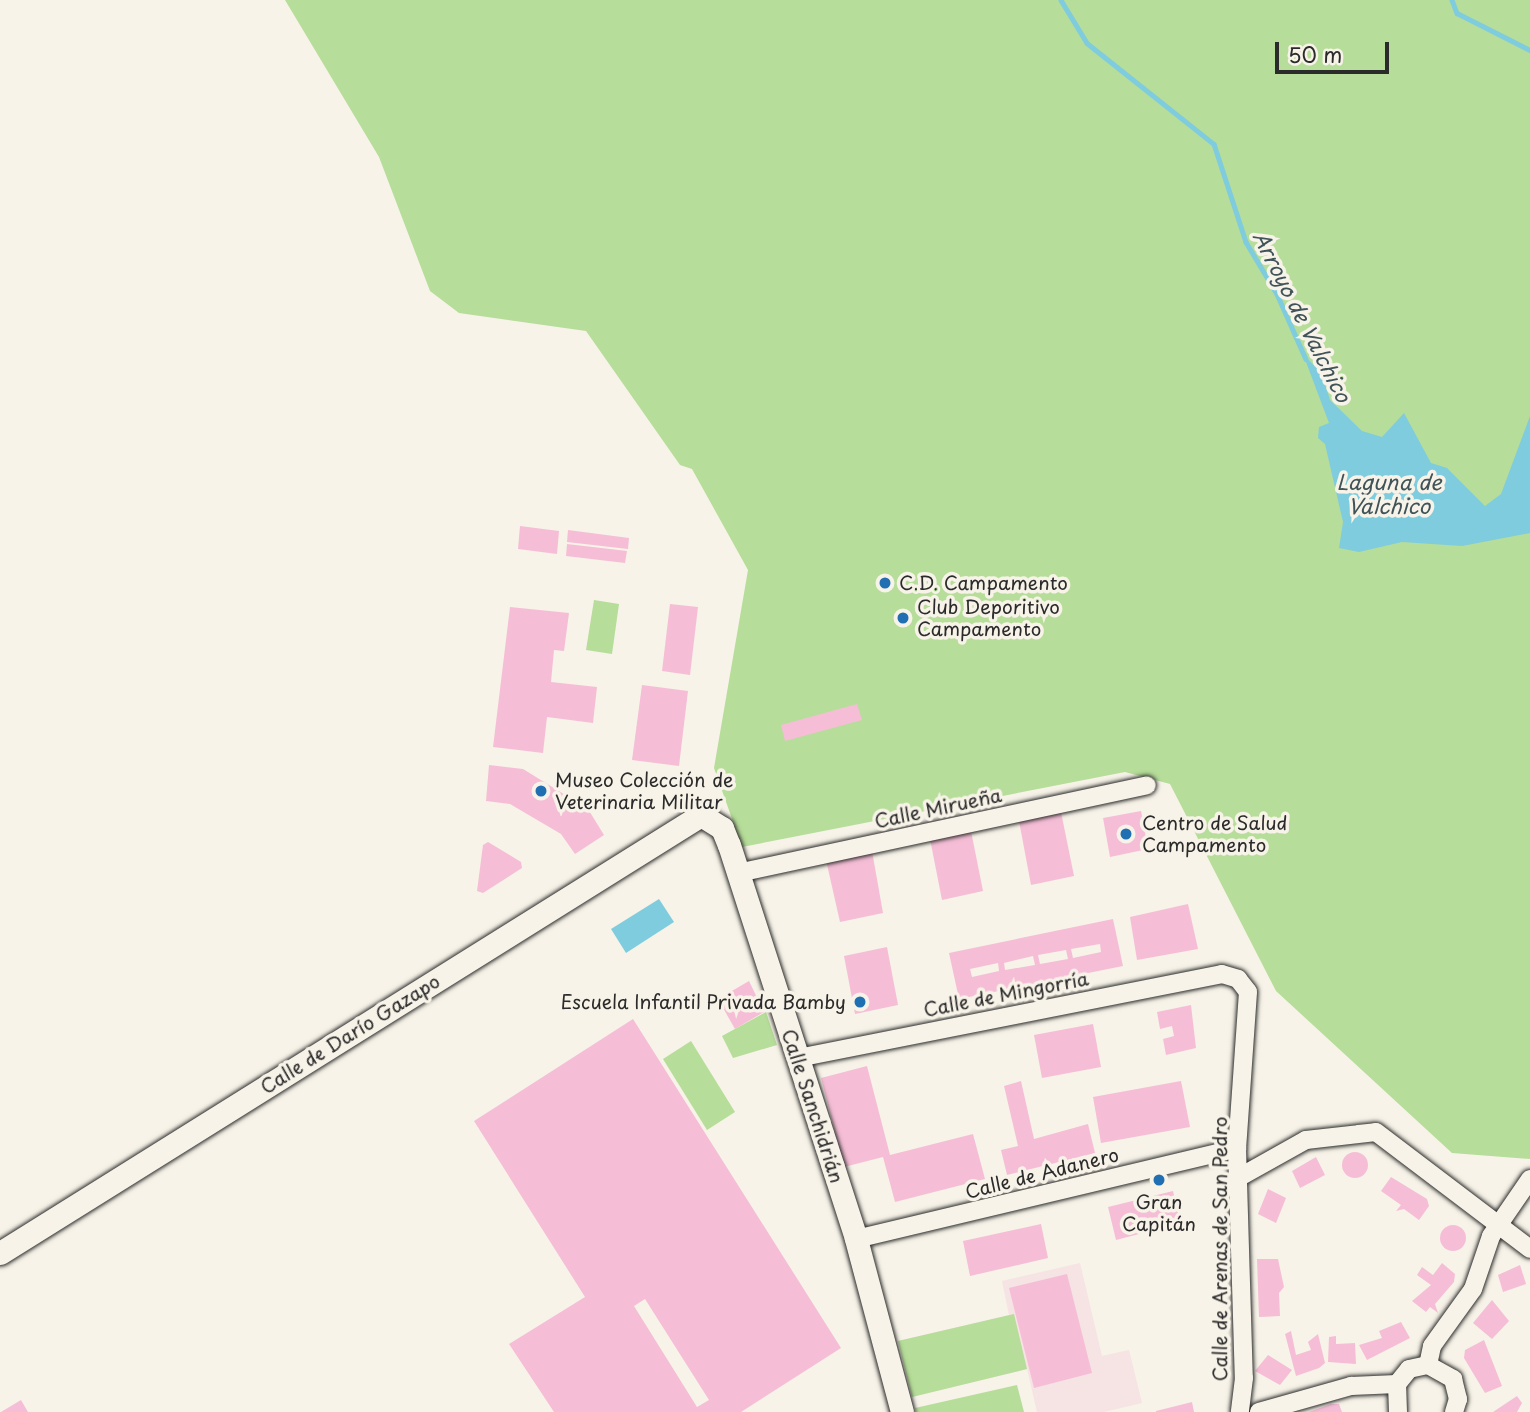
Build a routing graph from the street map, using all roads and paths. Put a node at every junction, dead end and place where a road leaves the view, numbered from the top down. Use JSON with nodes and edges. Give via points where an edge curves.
{"nodes":[{"id":1,"x":1147,"y":785,"type":"dead end"},
{"id":2,"x":701,"y":815,"type":"joint"},
{"id":3,"x":738,"y":873,"type":"junction"},
{"id":4,"x":1222,"y":974,"type":"joint"},
{"id":5,"x":798,"y":1058,"type":"junction"},
{"id":6,"x":1237,"y":1148,"type":"junction"},
{"id":7,"x":1238,"y":1178,"type":"junction"},
{"id":8,"x":1530,"y":1179,"type":"edge"},
{"id":9,"x":1498,"y":1226,"type":"junction"},
{"id":10,"x":856,"y":1239,"type":"junction"},
{"id":11,"x":1530,"y":1250,"type":"edge"},
{"id":12,"x":0,"y":1253,"type":"edge"},
{"id":13,"x":1428,"y":1365,"type":"junction"},
{"id":14,"x":1397,"y":1384,"type":"junction"},
{"id":15,"x":1456,"y":1411,"type":"edge"},
{"id":16,"x":902,"y":1412,"type":"edge"},
{"id":17,"x":1240,"y":1412,"type":"edge"},
{"id":18,"x":1259,"y":1412,"type":"edge"},
{"id":19,"x":1398,"y":1412,"type":"edge"}],
"edges":[{"from":1,"to":3,"type":"street","name":"Calle Mirueña"},
{"from":2,"to":3,"type":"street","name":"Calle Sanchidrián","via":[[722,828]]},
{"from":2,"to":12,"type":"street","name":"Calle de Darío Gazapo"},
{"from":3,"to":5,"type":"street","name":"Calle Sanchidrián"},
{"from":4,"to":5,"type":"street","name":"Calle de Mingorría"},
{"from":4,"to":6,"type":"street","name":"Calle de Arenas de San Pedro","via":[[1238,979],[1248,992]]},
{"from":5,"to":10,"type":"street","name":"Calle Sanchidrián"},
{"from":6,"to":7,"type":"street","name":"Calle de Arenas de San Pedro"},
{"from":6,"to":10,"type":"street","name":"Calle de Adanero"},
{"from":7,"to":9,"type":"street","via":[[1306,1140],[1376,1132]]},
{"from":7,"to":17,"type":"street","name":"Calle de Arenas de San Pedro","via":[[1244,1378]]},
{"from":8,"to":9,"type":"street"},
{"from":9,"to":11,"type":"street"},
{"from":9,"to":13,"type":"street","via":[[1473,1289],[1432,1346]]},
{"from":10,"to":16,"type":"street","name":"Calle Sanchidrián"},
{"from":13,"to":14,"type":"street","via":[[1409,1369]]},
{"from":13,"to":15,"type":"street","via":[[1453,1379]]},
{"from":14,"to":18,"type":"street","via":[[1351,1386]]},
{"from":14,"to":19,"type":"street"}]}
